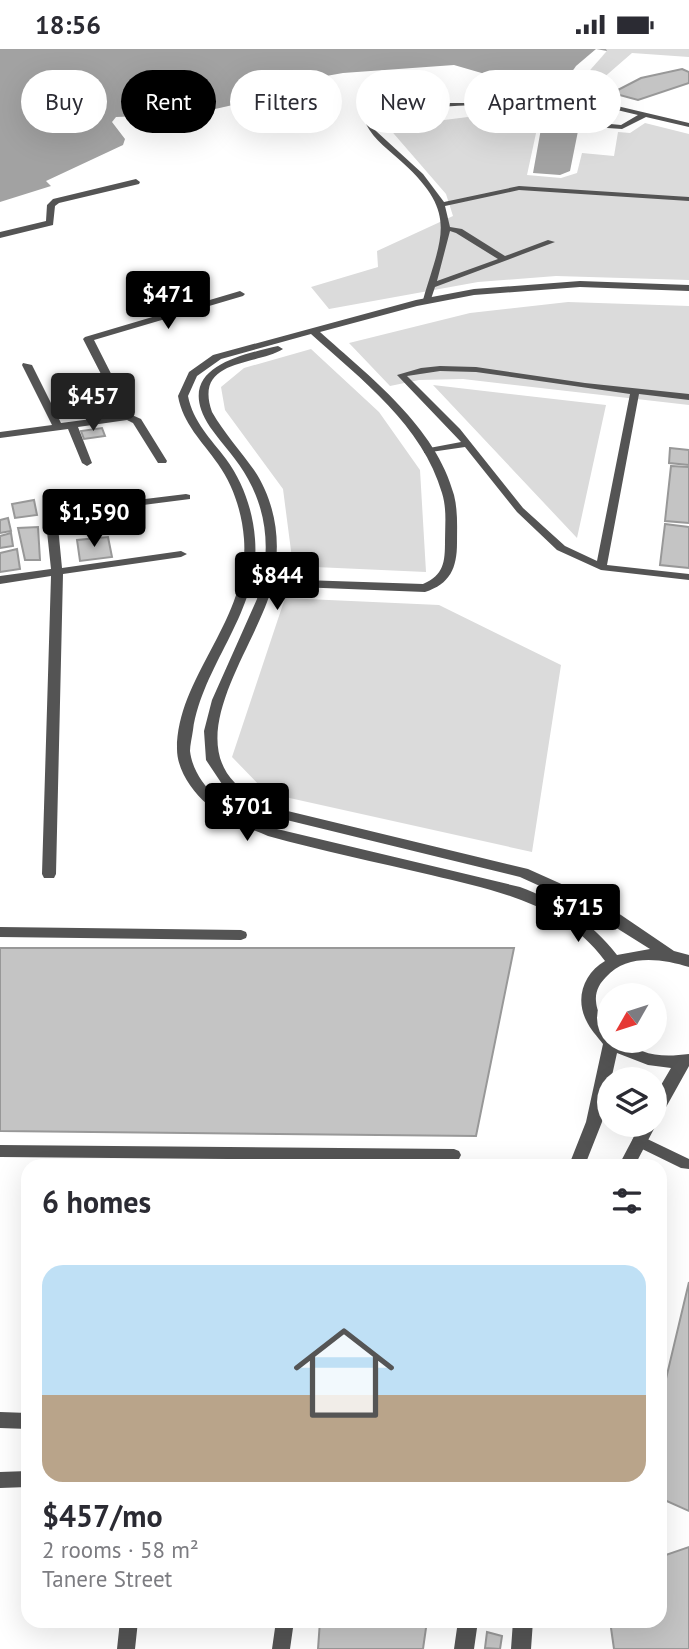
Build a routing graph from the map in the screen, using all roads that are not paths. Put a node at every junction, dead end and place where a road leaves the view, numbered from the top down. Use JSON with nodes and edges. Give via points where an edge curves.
{"nodes":[{"id":1,"x":464,"y":105,"type":"edge"},
{"id":2,"x":621,"y":109,"type":"edge"},
{"id":3,"x":644,"y":115,"type":"junction"},
{"id":4,"x":689,"y":125,"type":"edge"},
{"id":5,"x":621,"y":126,"type":"edge"},
{"id":6,"x":136,"y":182,"type":"dead end"},
{"id":7,"x":689,"y":199,"type":"edge"},
{"id":8,"x":441,"y":205,"type":"junction"},
{"id":9,"x":446,"y":228,"type":"junction"},
{"id":10,"x":0,"y":235,"type":"edge"},
{"id":11,"x":551,"y":242,"type":"dead end"},
{"id":12,"x":504,"y":259,"type":"junction"},
{"id":13,"x":431,"y":286,"type":"junction"},
{"id":14,"x":689,"y":288,"type":"edge"},
{"id":15,"x":240,"y":295,"type":"dead end"},
{"id":16,"x":689,"y":296,"type":"edge"},
{"id":17,"x":427,"y":300,"type":"junction"},
{"id":18,"x":316,"y":333,"type":"junction"},
{"id":19,"x":27,"y":365,"type":"dead end"},
{"id":20,"x":635,"y":391,"type":"junction"},
{"id":21,"x":689,"y":397,"type":"edge"},
{"id":22,"x":128,"y":417,"type":"junction"},
{"id":23,"x":72,"y":425,"type":"junction"},
{"id":24,"x":58,"y":427,"type":"junction"},
{"id":25,"x":0,"y":435,"type":"edge"},
{"id":26,"x":467,"y":444,"type":"junction"},
{"id":27,"x":427,"y":450,"type":"junction"},
{"id":28,"x":162,"y":461,"type":"dead end"},
{"id":29,"x":87,"y":463,"type":"dead end"},
{"id":30,"x":186,"y":497,"type":"dead end"},
{"id":31,"x":181,"y":554,"type":"dead end"},
{"id":32,"x":601,"y":567,"type":"junction"},
{"id":33,"x":57,"y":573,"type":"junction"},
{"id":34,"x":689,"y":577,"type":"edge"},
{"id":35,"x":0,"y":580,"type":"edge"},
{"id":36,"x":246,"y":582,"type":"junction"},
{"id":37,"x":268,"y":583,"type":"junction"},
{"id":38,"x":230,"y":625,"type":"junction"},
{"id":39,"x":252,"y":629,"type":"junction"},
{"id":40,"x":49,"y":874,"type":"dead end"},
{"id":41,"x":0,"y":932,"type":"edge"},
{"id":42,"x":242,"y":935,"type":"dead end"},
{"id":43,"x":667,"y":954,"type":"junction"},
{"id":44,"x":613,"y":961,"type":"junction"},
{"id":45,"x":689,"y":961,"type":"edge"},
{"id":46,"x":597,"y":1024,"type":"edge"},
{"id":47,"x":608,"y":1053,"type":"edge"},
{"id":48,"x":633,"y":1053,"type":"edge"},
{"id":49,"x":686,"y":1061,"type":"edge"},
{"id":50,"x":667,"y":1092,"type":"edge"},
{"id":51,"x":641,"y":1137,"type":"edge"},
{"id":52,"x":639,"y":1141,"type":"junction"},
{"id":53,"x":0,"y":1151,"type":"edge"},
{"id":54,"x":454,"y":1155,"type":"dead end"},
{"id":55,"x":306,"y":1159,"type":"edge"},
{"id":56,"x":366,"y":1159,"type":"edge"},
{"id":57,"x":579,"y":1159,"type":"edge"},
{"id":58,"x":630,"y":1159,"type":"edge"},
{"id":59,"x":686,"y":1164,"type":"dead end"},
{"id":60,"x":0,"y":1420,"type":"edge"},
{"id":61,"x":21,"y":1421,"type":"edge"},
{"id":62,"x":21,"y":1479,"type":"edge"},
{"id":63,"x":0,"y":1480,"type":"edge"},
{"id":64,"x":128,"y":1628,"type":"edge"},
{"id":65,"x":284,"y":1628,"type":"edge"},
{"id":66,"x":467,"y":1628,"type":"edge"},
{"id":67,"x":522,"y":1628,"type":"edge"},
{"id":68,"x":126,"y":1649,"type":"edge"},
{"id":69,"x":281,"y":1649,"type":"edge"},
{"id":70,"x":464,"y":1649,"type":"edge"},
{"id":71,"x":521,"y":1649,"type":"edge"}],
"edges":[{"from":1,"to":8,"type":"lane","via":[[389,114],[369,124]]},
{"from":2,"to":3,"type":"street"},
{"from":3,"to":4,"type":"street"},
{"from":3,"to":5,"type":"street"},
{"from":6,"to":10,"type":"street","via":[[56,201],[51,205],[50,223]]},
{"from":7,"to":8,"type":"lane","via":[[519,188]]},
{"from":8,"to":9,"type":"lane"},
{"from":9,"to":12,"type":"lane"},
{"from":9,"to":13,"type":"lane"},
{"from":11,"to":12,"type":"lane"},
{"from":12,"to":13,"type":"lane"},
{"from":13,"to":17,"type":"lane"},
{"from":14,"to":17,"type":"street","via":[[559,285]]},
{"from":15,"to":22,"type":"street","via":[[88,339]]},
{"from":16,"to":18,"type":"street","via":[[596,292],[510,296]]},
{"from":17,"to":18,"type":"street"},
{"from":18,"to":27,"type":"street","via":[[399,414]]},
{"from":18,"to":36,"type":"street","via":[[217,356],[193,374],[183,396],[190,419],[236,485],[250,545]]},
{"from":18,"to":37,"type":"street","via":[[230,363],[210,378],[202,396],[208,415],[243,460],[259,491],[272,544]]},
{"from":19,"to":24,"type":"street"},
{"from":20,"to":21,"type":"lane"},
{"from":20,"to":26,"type":"lane","via":[[460,367],[401,375]]},
{"from":20,"to":32,"type":"lane"},
{"from":22,"to":23,"type":"street"},
{"from":22,"to":28,"type":"street","via":[[137,421]]},
{"from":23,"to":24,"type":"street"},
{"from":23,"to":29,"type":"street"},
{"from":24,"to":25,"type":"street"},
{"from":26,"to":27,"type":"lane"},
{"from":26,"to":32,"type":"lane","via":[[540,530],[572,554]]},
{"from":27,"to":37,"type":"street","via":[[444,480],[450,508],[451,565],[441,581],[415,589]]},
{"from":30,"to":33,"type":"street","via":[[51,513]]},
{"from":31,"to":33,"type":"street"},
{"from":32,"to":34,"type":"lane"},
{"from":33,"to":35,"type":"street"},
{"from":33,"to":40,"type":"street"},
{"from":36,"to":37,"type":"street"},
{"from":36,"to":38,"type":"street"},
{"from":37,"to":39,"type":"street"},
{"from":38,"to":39,"type":"street"},
{"from":38,"to":44,"type":"street","via":[[183,733],[188,771],[215,804],[254,827],[283,836],[546,902],[590,931]]},
{"from":39,"to":43,"type":"street","via":[[208,733],[212,765],[235,793],[293,819],[559,885]]},
{"from":41,"to":42,"type":"lane"},
{"from":43,"to":44,"type":"street","via":[[638,953]]},
{"from":43,"to":45,"type":"street"},
{"from":44,"to":46,"type":"street","via":[[593,980],[589,992]]},
{"from":47,"to":57,"type":"street","via":[[594,1122]]},
{"from":48,"to":49,"type":"street","via":[[645,1059]]},
{"from":49,"to":50,"type":"street"},
{"from":51,"to":52,"type":"street"},
{"from":52,"to":58,"type":"street"},
{"from":52,"to":59,"type":"lane"},
{"from":53,"to":55,"type":"lane"},
{"from":54,"to":56,"type":"lane"},
{"from":60,"to":61,"type":"lane"},
{"from":62,"to":63,"type":"lane"},
{"from":64,"to":68,"type":"lane"},
{"from":65,"to":69,"type":"lane"},
{"from":66,"to":70,"type":"street"},
{"from":67,"to":71,"type":"street"}]}
